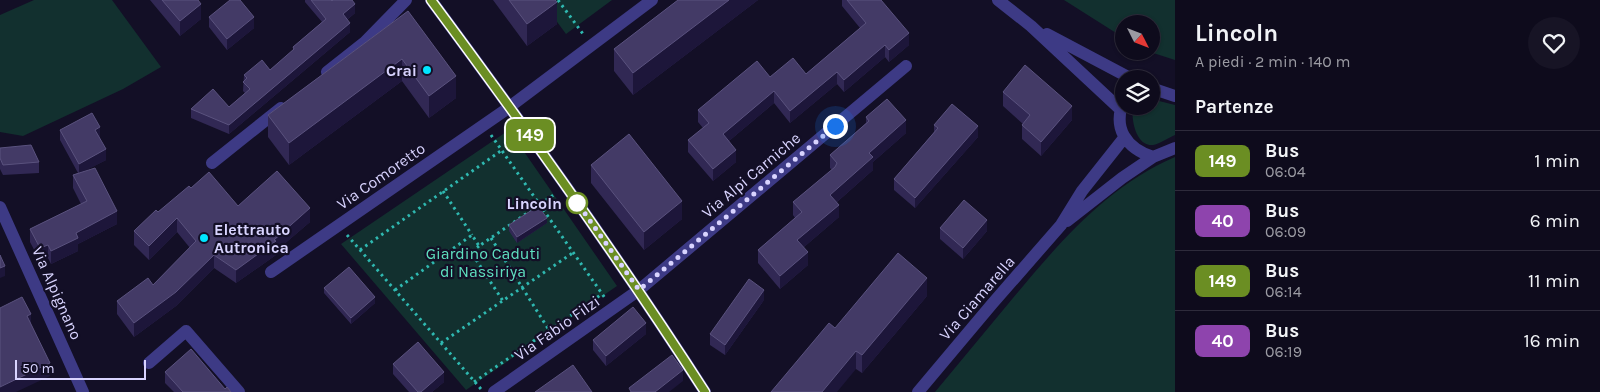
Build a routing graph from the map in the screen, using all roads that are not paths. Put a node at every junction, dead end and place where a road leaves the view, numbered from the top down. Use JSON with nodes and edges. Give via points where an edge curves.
{"nodes":[{"id":1,"x":406,"y":0,"type":"edge"},
{"id":2,"x":431,"y":0,"type":"edge"},
{"id":3,"x":652,"y":0,"type":"edge"},
{"id":4,"x":998,"y":0,"type":"edge"},
{"id":5,"x":1031,"y":26,"type":"junction"},
{"id":6,"x":906,"y":66,"type":"dead end"},
{"id":7,"x":1115,"y":70,"type":"edge"},
{"id":8,"x":319,"y":78,"type":"edge"},
{"id":9,"x":1160,"y":91,"type":"edge"},
{"id":10,"x":1175,"y":96,"type":"edge"},
{"id":11,"x":1115,"y":98,"type":"edge"},
{"id":12,"x":288,"y":102,"type":"edge"},
{"id":13,"x":509,"y":106,"type":"junction"},
{"id":14,"x":1121,"y":115,"type":"edge"},
{"id":15,"x":1124,"y":138,"type":"junction"},
{"id":16,"x":1175,"y":148,"type":"edge"},
{"id":17,"x":1153,"y":157,"type":"junction"},
{"id":18,"x":212,"y":163,"type":"dead end"},
{"id":19,"x":0,"y":207,"type":"edge"},
{"id":20,"x":1061,"y":225,"type":"junction"},
{"id":21,"x":271,"y":272,"type":"dead end"},
{"id":22,"x":639,"y":290,"type":"junction"},
{"id":23,"x":149,"y":363,"type":"dead end"},
{"id":24,"x":84,"y":392,"type":"edge"},
{"id":25,"x":239,"y":392,"type":"edge"},
{"id":26,"x":494,"y":392,"type":"edge"},
{"id":27,"x":705,"y":392,"type":"edge"},
{"id":28,"x":918,"y":392,"type":"edge"}],
"edges":[{"from":1,"to":8,"type":"street","via":[[365,42]]},
{"from":2,"to":13,"type":"street"},
{"from":3,"to":13,"type":"street","name":"Via Comoretto"},
{"from":4,"to":5,"type":"street"},
{"from":5,"to":7,"type":"street"},
{"from":5,"to":11,"type":"street"},
{"from":6,"to":22,"type":"street","name":"Via Alpi Carniche"},
{"from":9,"to":10,"type":"street"},
{"from":12,"to":18,"type":"street"},
{"from":13,"to":21,"type":"street","name":"Via Comoretto"},
{"from":13,"to":22,"type":"street"},
{"from":14,"to":15,"type":"street"},
{"from":15,"to":17,"type":"street","via":[[1140,153]]},
{"from":15,"to":20,"type":"street","name":"Via Ciamarella","via":[[1082,191]]},
{"from":16,"to":17,"type":"street","name":"Via Ciamarella"},
{"from":17,"to":20,"type":"street","name":"Via Ciamarella"},
{"from":19,"to":24,"type":"street","name":"Via Alpignano"},
{"from":20,"to":28,"type":"street","name":"Via Ciamarella"},
{"from":22,"to":26,"type":"street","name":"Via Fabio Filzi"},
{"from":22,"to":27,"type":"street"},
{"from":23,"to":25,"type":"street","via":[[186,331]]}]}
